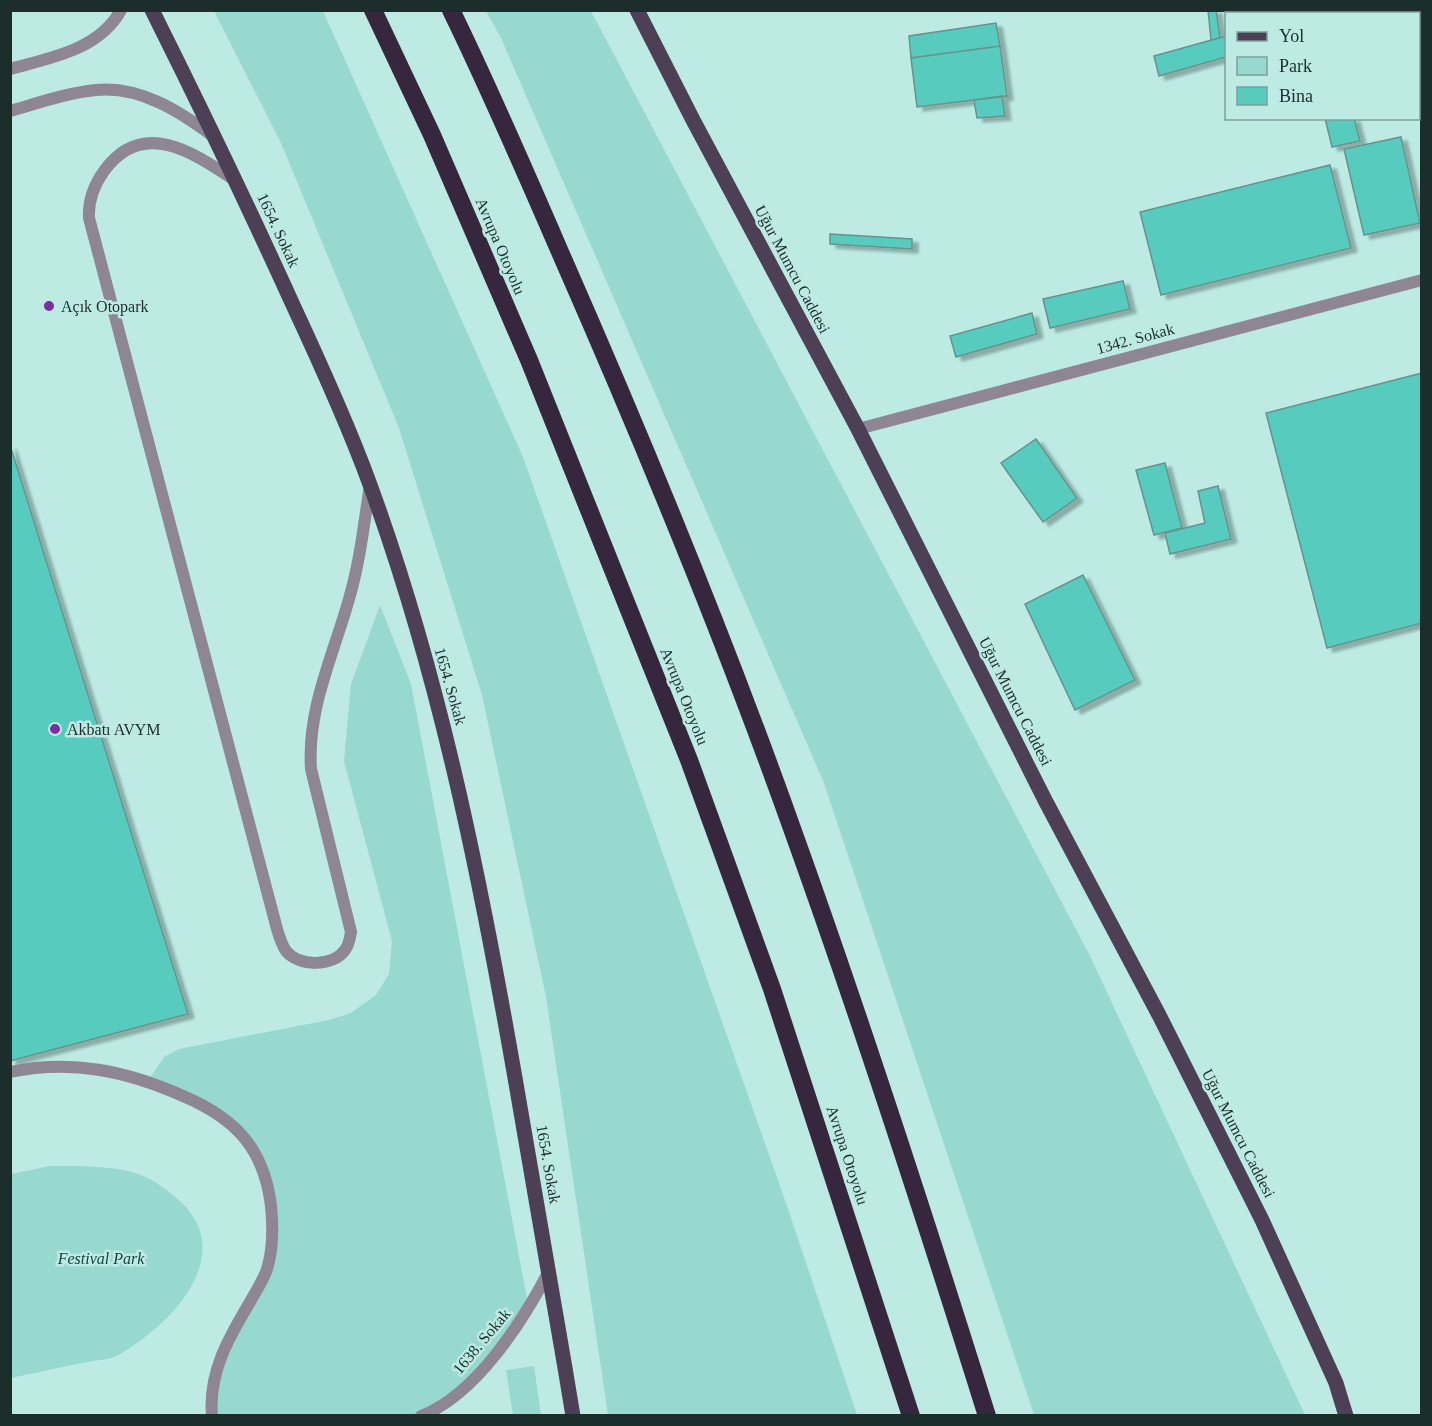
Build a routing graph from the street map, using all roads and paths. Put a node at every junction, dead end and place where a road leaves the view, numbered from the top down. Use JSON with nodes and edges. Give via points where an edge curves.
{"nodes":[{"id":1,"x":121,"y":10,"type":"edge"},
{"id":2,"x":152,"y":10,"type":"edge"},
{"id":3,"x":373,"y":10,"type":"edge"},
{"id":4,"x":451,"y":10,"type":"edge"},
{"id":5,"x":637,"y":10,"type":"edge"},
{"id":6,"x":10,"y":69,"type":"edge"},
{"id":7,"x":10,"y":111,"type":"edge"},
{"id":8,"x":216,"y":138,"type":"junction"},
{"id":9,"x":237,"y":181,"type":"junction"},
{"id":10,"x":1422,"y":280,"type":"edge"},
{"id":11,"x":858,"y":429,"type":"junction"},
{"id":12,"x":370,"y":484,"type":"junction"},
{"id":13,"x":10,"y":1072,"type":"edge"},
{"id":14,"x":549,"y":1271,"type":"junction"},
{"id":15,"x":212,"y":1416,"type":"edge"},
{"id":16,"x":421,"y":1416,"type":"edge"},
{"id":17,"x":573,"y":1416,"type":"edge"},
{"id":18,"x":910,"y":1416,"type":"edge"},
{"id":19,"x":987,"y":1416,"type":"edge"},
{"id":20,"x":1346,"y":1416,"type":"edge"}],
"edges":[{"from":1,"to":6,"type":"street","via":[[108,27],[83,46]]},
{"from":2,"to":8,"type":"main road","name":"1654. Sokak"},
{"from":3,"to":18,"type":"highway","name":"Avrupa Otoyolu","via":[[530,360],[689,760],[772,989]]},
{"from":4,"to":19,"type":"highway","via":[[603,349],[683,542],[794,832],[917,1193]]},
{"from":5,"to":11,"type":"main road","name":"Uğur Mumcu Caddesi"},
{"from":7,"to":8,"type":"street","via":[[80,92],[114,90],[152,99],[187,116]]},
{"from":8,"to":9,"type":"main road","name":"1654. Sokak"},
{"from":9,"to":12,"type":"main road","name":"1654. Sokak","via":[[342,411]]},
{"from":9,"to":12,"type":"street","via":[[178,147],[141,143],[117,156],[100,177],[90,199],[89,218],[277,929],[287,951],[304,962],[338,957],[351,932],[311,770],[310,751],[315,706],[358,564]]},
{"from":10,"to":11,"type":"street","name":"1342. Sokak"},
{"from":11,"to":20,"type":"main road","name":"Uğur Mumcu Caddesi","via":[[1262,1220],[1336,1383]]},
{"from":12,"to":14,"type":"main road","name":"1654. Sokak","via":[[405,588],[446,733],[472,845]]},
{"from":13,"to":15,"type":"street","via":[[88,1068],[148,1081],[216,1112],[241,1134],[257,1156],[270,1193],[273,1220],[267,1268],[215,1372]]},
{"from":14,"to":16,"type":"street","name":"1638. Sokak","via":[[529,1309],[497,1353],[447,1401]]},
{"from":14,"to":17,"type":"main road","name":"1654. Sokak"}]}
